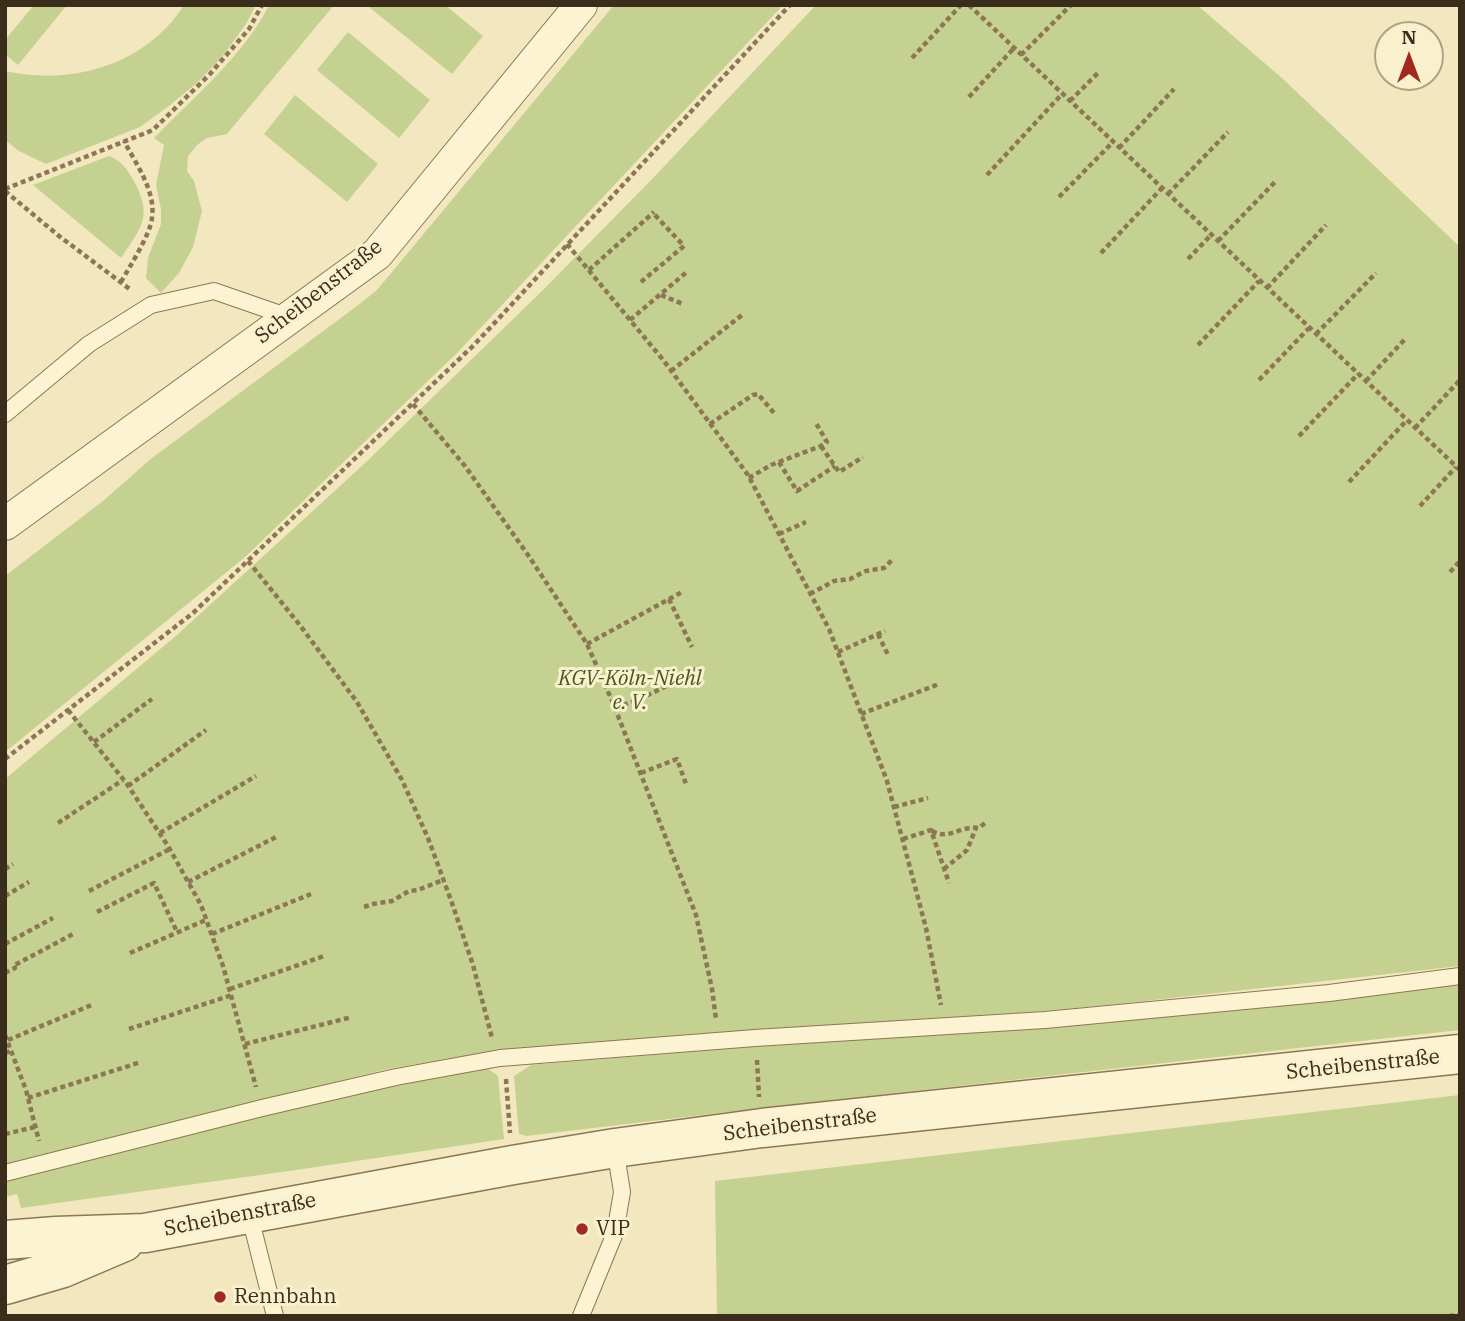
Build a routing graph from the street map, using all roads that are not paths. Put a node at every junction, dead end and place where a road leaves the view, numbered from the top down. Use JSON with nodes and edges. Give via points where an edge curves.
{"nodes":[{"id":1,"x":581,"y":5,"type":"edge"},
{"id":2,"x":289,"y":317,"type":"junction"},
{"id":3,"x":5,"y":414,"type":"edge"},
{"id":4,"x":5,"y":524,"type":"edge"},
{"id":5,"x":1460,"y":976,"type":"edge"},
{"id":6,"x":1460,"y":1054,"type":"edge"},
{"id":7,"x":615,"y":1148,"type":"junction"},
{"id":8,"x":5,"y":1173,"type":"edge"},
{"id":9,"x":249,"y":1213,"type":"junction"},
{"id":10,"x":145,"y":1233,"type":"junction"},
{"id":11,"x":5,"y":1240,"type":"edge"},
{"id":12,"x":5,"y":1285,"type":"edge"},
{"id":13,"x":275,"y":1316,"type":"edge"},
{"id":14,"x":581,"y":1316,"type":"edge"}],
"edges":[{"from":1,"to":2,"type":"street","name":"Scheibenstraße","via":[[377,254]]},
{"from":2,"to":3,"type":"lane","via":[[214,291],[151,305],[89,344]]},
{"from":2,"to":4,"type":"street","name":"Scheibenstraße"},
{"from":5,"to":8,"type":"lane","via":[[1045,1020],[500,1058],[262,1108]]},
{"from":6,"to":7,"type":"street","name":"Scheibenstraße","via":[[762,1128]]},
{"from":7,"to":9,"type":"street","name":"Scheibenstraße"},
{"from":7,"to":14,"type":"lane","via":[[622,1192],[615,1233]]},
{"from":9,"to":10,"type":"street","name":"Scheibenstraße"},
{"from":9,"to":13,"type":"lane"},
{"from":10,"to":11,"type":"street","name":"Scheibenstraße"},
{"from":10,"to":12,"type":"street","name":"Scheibenstraße","via":[[63,1268]]}]}
